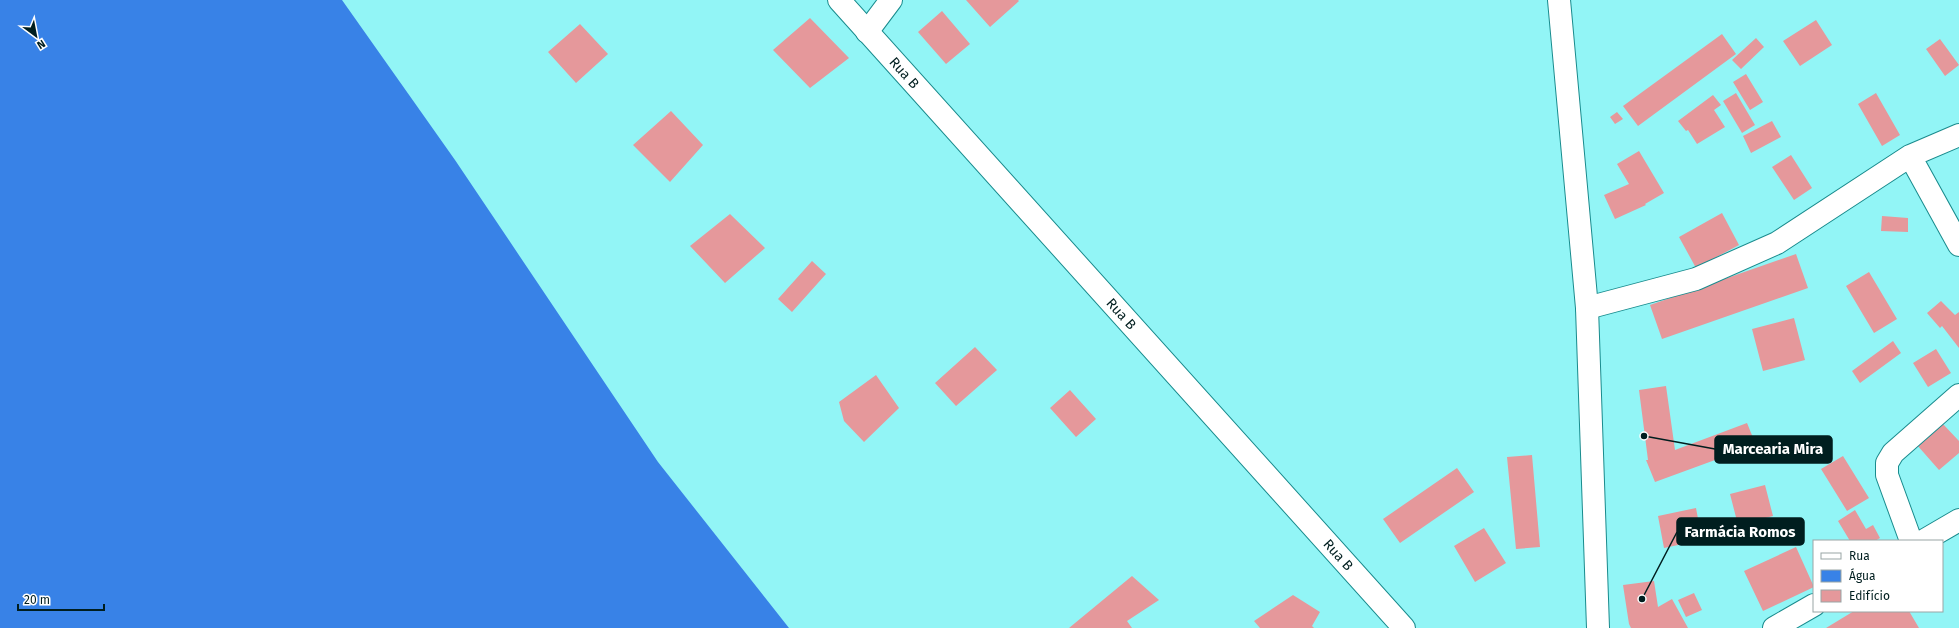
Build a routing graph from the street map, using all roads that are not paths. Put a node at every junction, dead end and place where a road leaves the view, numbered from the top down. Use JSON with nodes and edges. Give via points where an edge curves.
{"nodes":[{"id":1,"x":838,"y":0,"type":"edge"},
{"id":2,"x":891,"y":0,"type":"edge"},
{"id":3,"x":1559,"y":0,"type":"edge"},
{"id":4,"x":867,"y":32,"type":"junction"},
{"id":5,"x":1959,"y":134,"type":"edge"},
{"id":6,"x":1910,"y":156,"type":"junction"},
{"id":7,"x":1959,"y":246,"type":"edge"},
{"id":8,"x":1587,"y":308,"type":"junction"},
{"id":9,"x":1959,"y":395,"type":"edge"},
{"id":10,"x":1959,"y":520,"type":"edge"},
{"id":11,"x":1911,"y":540,"type":"edge"},
{"id":12,"x":1925,"y":540,"type":"edge"},
{"id":13,"x":1813,"y":606,"type":"edge"},
{"id":14,"x":1404,"y":628,"type":"edge"},
{"id":15,"x":1598,"y":628,"type":"edge"},
{"id":16,"x":1774,"y":628,"type":"edge"}],
"edges":[{"from":1,"to":4,"type":"street","name":"Rua B"},
{"from":2,"to":4,"type":"street"},
{"from":3,"to":8,"type":"street"},
{"from":4,"to":14,"type":"street","name":"Rua B"},
{"from":5,"to":6,"type":"street"},
{"from":6,"to":7,"type":"street"},
{"from":6,"to":8,"type":"street","via":[[1777,244],[1696,279]]},
{"from":8,"to":15,"type":"street"},
{"from":9,"to":11,"type":"street","via":[[1893,453],[1887,463],[1887,475]]},
{"from":10,"to":12,"type":"street"},
{"from":13,"to":16,"type":"street"}]}
